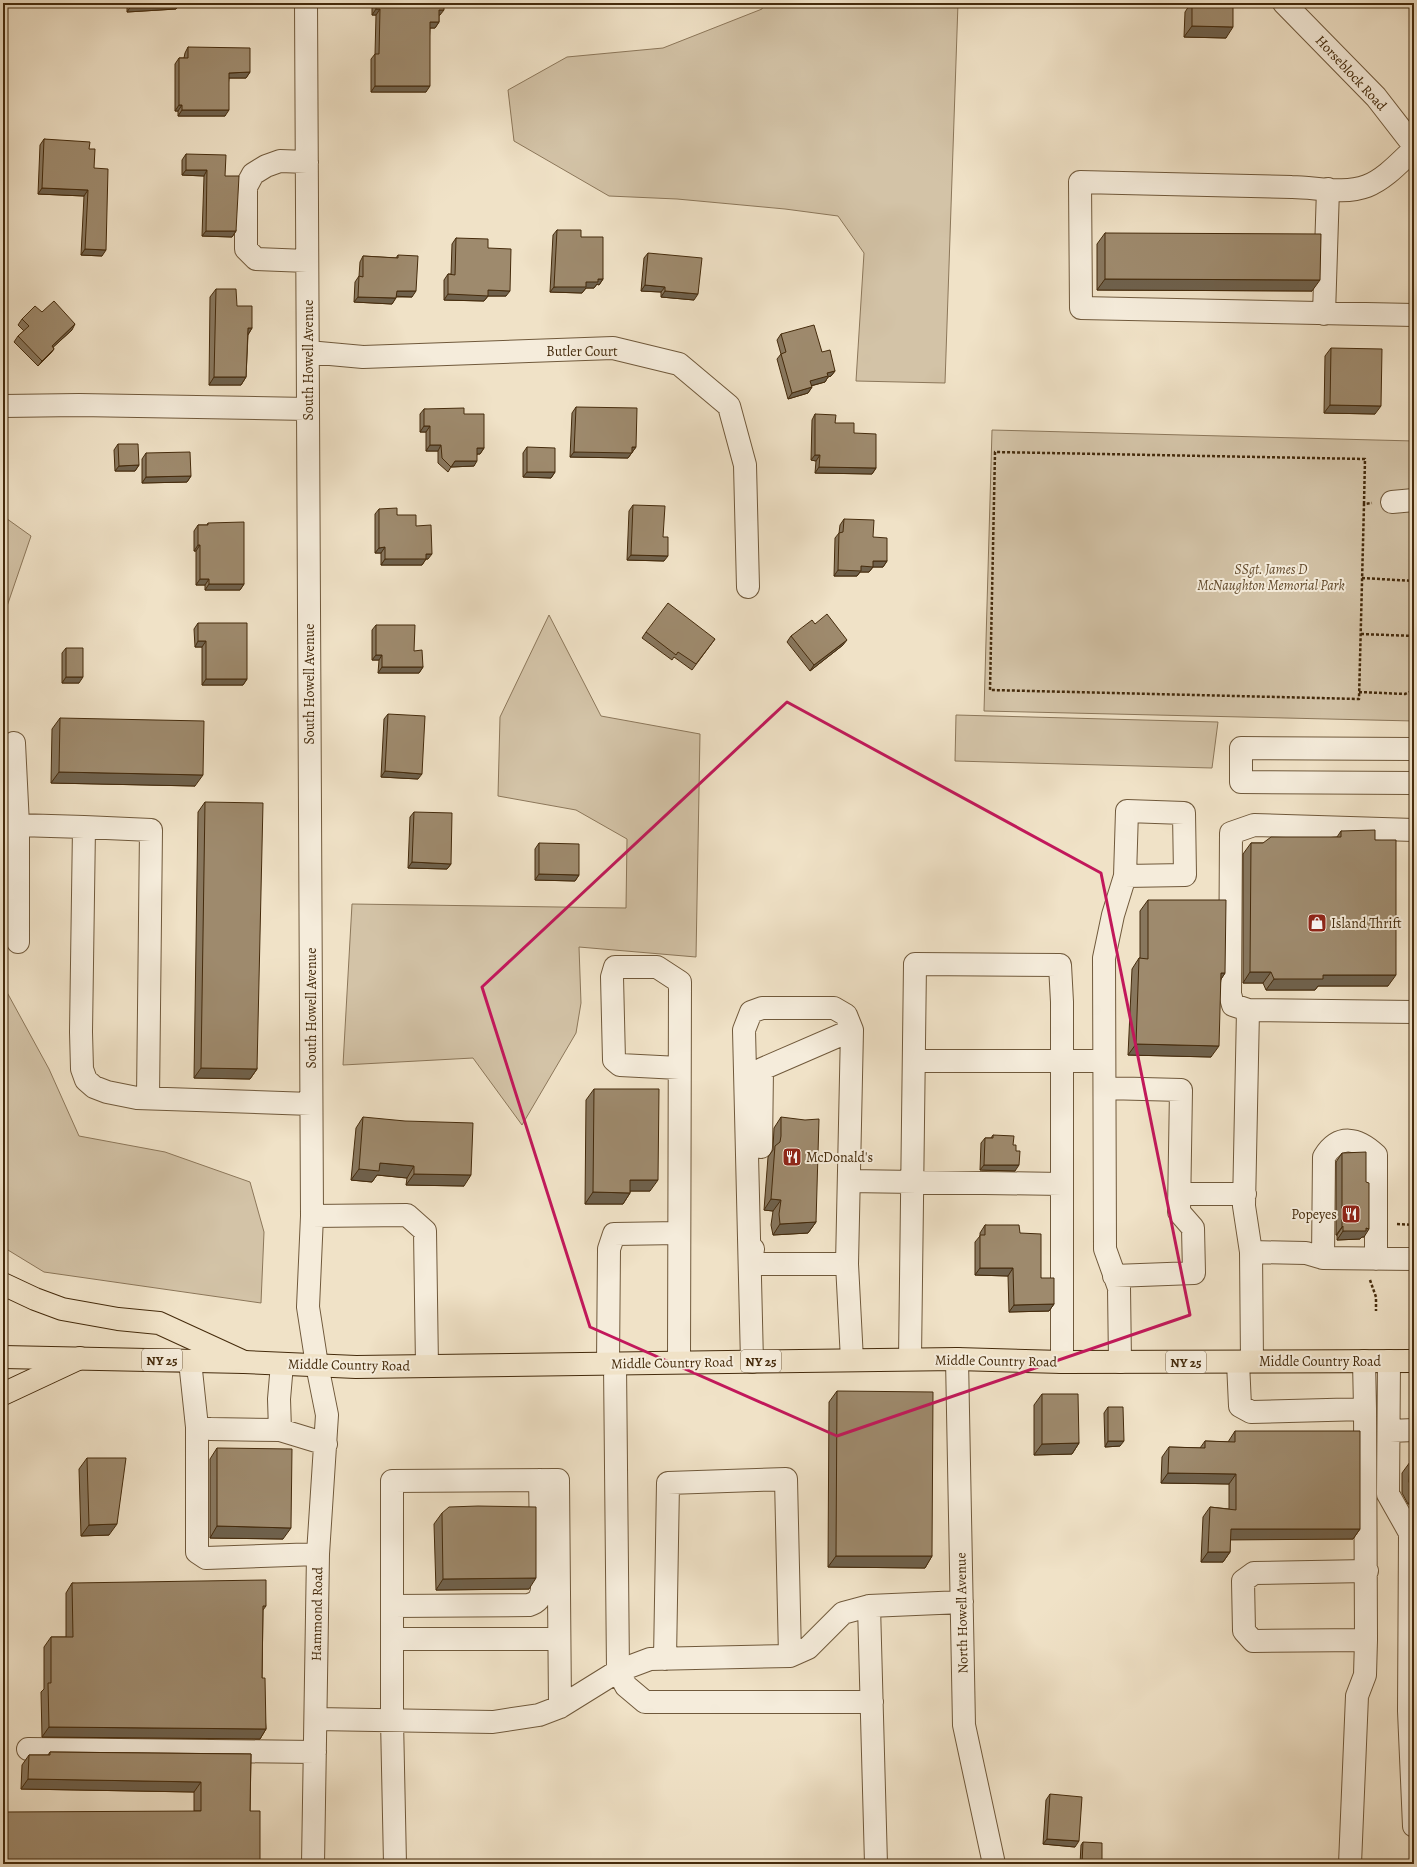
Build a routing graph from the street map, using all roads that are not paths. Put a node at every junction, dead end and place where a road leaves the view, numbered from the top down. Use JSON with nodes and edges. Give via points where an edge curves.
{"nodes":[{"id":1,"x":306,"y":3,"type":"edge"},
{"id":2,"x":1284,"y":3,"type":"edge"},
{"id":3,"x":1414,"y":148,"type":"edge"},
{"id":4,"x":307,"y":162,"type":"junction"},
{"id":5,"x":1328,"y":189,"type":"junction"},
{"id":6,"x":308,"y":261,"type":"junction"},
{"id":7,"x":1324,"y":314,"type":"junction"},
{"id":8,"x":1414,"y":315,"type":"edge"},
{"id":9,"x":308,"y":352,"type":"junction"},
{"id":10,"x":3,"y":406,"type":"edge"},
{"id":11,"x":308,"y":409,"type":"junction"},
{"id":12,"x":1414,"y":500,"type":"edge"},
{"id":13,"x":1392,"y":502,"type":"road end"},
{"id":14,"x":748,"y":587,"type":"dead end"},
{"id":15,"x":14,"y":743,"type":"dead end"},
{"id":16,"x":1414,"y":749,"type":"edge"},
{"id":17,"x":1414,"y":782,"type":"edge"},
{"id":18,"x":18,"y":825,"type":"junction"},
{"id":19,"x":84,"y":827,"type":"junction"},
{"id":20,"x":1414,"y":830,"type":"edge"},
{"id":21,"x":1125,"y":876,"type":"dead end"},
{"id":22,"x":18,"y":942,"type":"dead end"},
{"id":23,"x":1248,"y":1010,"type":"junction"},
{"id":24,"x":1414,"y":1012,"type":"edge"},
{"id":25,"x":852,"y":1030,"type":"junction"},
{"id":26,"x":914,"y":1061,"type":"junction"},
{"id":27,"x":1104,"y":1061,"type":"junction"},
{"id":28,"x":1062,"y":1062,"type":"junction"},
{"id":29,"x":679,"y":1068,"type":"junction"},
{"id":30,"x":1105,"y":1088,"type":"junction"},
{"id":31,"x":148,"y":1098,"type":"junction"},
{"id":32,"x":311,"y":1104,"type":"junction"},
{"id":33,"x":849,"y":1181,"type":"junction"},
{"id":34,"x":912,"y":1182,"type":"junction"},
{"id":35,"x":1062,"y":1184,"type":"junction"},
{"id":36,"x":1180,"y":1194,"type":"junction"},
{"id":37,"x":1245,"y":1194,"type":"junction"},
{"id":38,"x":312,"y":1216,"type":"junction"},
{"id":39,"x":679,"y":1233,"type":"junction"},
{"id":40,"x":1251,"y":1252,"type":"junction"},
{"id":41,"x":1324,"y":1258,"type":"junction"},
{"id":42,"x":1376,"y":1259,"type":"junction"},
{"id":43,"x":1414,"y":1259,"type":"edge"},
{"id":44,"x":750,"y":1264,"type":"junction"},
{"id":45,"x":847,"y":1264,"type":"junction"},
{"id":46,"x":1114,"y":1276,"type":"junction"},
{"id":47,"x":3,"y":1284,"type":"edge"},
{"id":48,"x":3,"y":1357,"type":"edge"},
{"id":49,"x":80,"y":1358,"type":"junction"},
{"id":50,"x":910,"y":1359,"type":"junction"},
{"id":51,"x":957,"y":1359,"type":"junction"},
{"id":52,"x":852,"y":1360,"type":"junction"},
{"id":53,"x":190,"y":1361,"type":"junction"},
{"id":54,"x":1364,"y":1361,"type":"junction"},
{"id":55,"x":1389,"y":1361,"type":"junction"},
{"id":56,"x":1414,"y":1361,"type":"edge"},
{"id":57,"x":244,"y":1362,"type":"junction"},
{"id":58,"x":679,"y":1362,"type":"junction"},
{"id":59,"x":752,"y":1362,"type":"junction"},
{"id":60,"x":1062,"y":1362,"type":"junction"},
{"id":61,"x":1120,"y":1362,"type":"junction"},
{"id":62,"x":1245,"y":1362,"type":"junction"},
{"id":63,"x":282,"y":1364,"type":"junction"},
{"id":64,"x":612,"y":1364,"type":"junction"},
{"id":65,"x":316,"y":1365,"type":"junction"},
{"id":66,"x":427,"y":1366,"type":"junction"},
{"id":67,"x":3,"y":1394,"type":"edge"},
{"id":68,"x":1365,"y":1409,"type":"junction"},
{"id":69,"x":197,"y":1426,"type":"junction"},
{"id":70,"x":280,"y":1430,"type":"junction"},
{"id":71,"x":1414,"y":1430,"type":"edge"},
{"id":72,"x":1390,"y":1431,"type":"junction"},
{"id":73,"x":326,"y":1444,"type":"junction"},
{"id":74,"x":540,"y":1480,"type":"junction"},
{"id":75,"x":318,"y":1554,"type":"junction"},
{"id":76,"x":1367,"y":1571,"type":"junction"},
{"id":77,"x":962,"y":1602,"type":"junction"},
{"id":78,"x":392,"y":1606,"type":"junction"},
{"id":79,"x":869,"y":1606,"type":"junction"},
{"id":80,"x":392,"y":1639,"type":"junction"},
{"id":81,"x":559,"y":1639,"type":"junction"},
{"id":82,"x":1366,"y":1640,"type":"junction"},
{"id":83,"x":790,"y":1656,"type":"junction"},
{"id":84,"x":665,"y":1659,"type":"junction"},
{"id":85,"x":618,"y":1671,"type":"junction"},
{"id":86,"x":1412,"y":1683,"type":"edge"},
{"id":87,"x":872,"y":1702,"type":"junction"},
{"id":88,"x":560,"y":1707,"type":"junction"},
{"id":89,"x":316,"y":1719,"type":"junction"},
{"id":90,"x":392,"y":1720,"type":"junction"},
{"id":91,"x":28,"y":1749,"type":"dead end"},
{"id":92,"x":315,"y":1752,"type":"junction"},
{"id":93,"x":1414,"y":1826,"type":"edge"},
{"id":94,"x":313,"y":1864,"type":"edge"},
{"id":95,"x":396,"y":1864,"type":"edge"},
{"id":96,"x":876,"y":1864,"type":"edge"},
{"id":97,"x":994,"y":1864,"type":"edge"},
{"id":98,"x":1350,"y":1864,"type":"edge"}],
"edges":[{"from":1,"to":4,"type":"street","name":"South Howell Avenue"},
{"from":2,"to":3,"type":"street","name":"Horseblock Road","via":[[1376,97]]},
{"from":3,"to":5,"type":"street","via":[[1379,180],[1366,187],[1350,190]]},
{"from":4,"to":6,"type":"street","name":"South Howell Avenue"},
{"from":4,"to":6,"type":"street","via":[[280,161],[253,174],[246,187],[246,249],[256,259]]},
{"from":5,"to":7,"type":"street"},
{"from":5,"to":7,"type":"street","via":[[1080,182],[1081,308]]},
{"from":6,"to":9,"type":"street","name":"South Howell Avenue"},
{"from":7,"to":8,"type":"street"},
{"from":9,"to":11,"type":"street","name":"South Howell Avenue"},
{"from":9,"to":14,"type":"street","name":"Butler Court","via":[[363,358],[613,348],[679,364],[729,406],[744,465]]},
{"from":10,"to":11,"type":"street"},
{"from":11,"to":32,"type":"street","name":"South Howell Avenue"},
{"from":12,"to":13,"type":"street"},
{"from":15,"to":18,"type":"street"},
{"from":16,"to":17,"type":"street","via":[[1241,748],[1241,782]]},
{"from":18,"to":19,"type":"street"},
{"from":18,"to":22,"type":"street"},
{"from":19,"to":31,"type":"street","via":[[82,1069],[86,1080],[94,1087],[122,1096]]},
{"from":19,"to":31,"type":"street","via":[[151,830]]},
{"from":20,"to":23,"type":"street","via":[[1254,825],[1231,833],[1230,994],[1233,1004]]},
{"from":21,"to":27,"type":"street","via":[[1104,958]]},
{"from":23,"to":24,"type":"street"},
{"from":23,"to":37,"type":"street"},
{"from":25,"to":33,"type":"street"},
{"from":25,"to":44,"type":"street","via":[[762,1069],[759,1224]]},
{"from":25,"to":44,"type":"street","via":[[846,1015],[834,1008],[762,1008],[751,1012],[744,1030]]},
{"from":26,"to":28,"type":"street"},
{"from":26,"to":28,"type":"street","via":[[915,964],[923,964],[1060,965]]},
{"from":26,"to":34,"type":"street"},
{"from":27,"to":28,"type":"street"},
{"from":27,"to":30,"type":"street"},
{"from":28,"to":35,"type":"street"},
{"from":29,"to":29,"type":"street","via":[[680,982],[657,967],[616,967],[612,977],[614,1060],[620,1065]]},
{"from":29,"to":39,"type":"street"},
{"from":30,"to":36,"type":"street","via":[[1181,1090]]},
{"from":30,"to":46,"type":"street","via":[[1105,1249]]},
{"from":31,"to":32,"type":"street"},
{"from":32,"to":38,"type":"street","name":"South Howell Avenue"},
{"from":33,"to":34,"type":"street"},
{"from":33,"to":45,"type":"street"},
{"from":34,"to":35,"type":"street"},
{"from":34,"to":50,"type":"street"},
{"from":35,"to":60,"type":"street"},
{"from":36,"to":37,"type":"street"},
{"from":36,"to":46,"type":"street","via":[[1179,1212],[1193,1228],[1194,1273]]},
{"from":37,"to":40,"type":"street","via":[[1244,1206]]},
{"from":38,"to":65,"type":"street","name":"South Howell Avenue","via":[[308,1307]]},
{"from":38,"to":66,"type":"street","via":[[407,1215],[425,1231]]},
{"from":39,"to":58,"type":"street"},
{"from":39,"to":64,"type":"street","via":[[614,1234],[609,1249]]},
{"from":40,"to":41,"type":"street","via":[[1306,1253]]},
{"from":40,"to":62,"type":"street"},
{"from":41,"to":42,"type":"street"},
{"from":41,"to":42,"type":"street","via":[[1324,1157],[1330,1148],[1347,1140],[1355,1141],[1376,1155]]},
{"from":42,"to":43,"type":"street"},
{"from":44,"to":45,"type":"street"},
{"from":44,"to":59,"type":"street"},
{"from":45,"to":52,"type":"street"},
{"from":46,"to":61,"type":"street","via":[[1119,1288]]},
{"from":47,"to":57,"type":"main road","via":[[62,1308],[118,1319],[159,1323]]},
{"from":48,"to":49,"type":"main road","name":"Middle Country Road","number":"NY 25"},
{"from":49,"to":53,"type":"main road","name":"Middle Country Road","number":"NY 25"},
{"from":49,"to":67,"type":"main road"},
{"from":50,"to":51,"type":"main road","name":"Middle Country Road","number":"NY 25"},
{"from":50,"to":52,"type":"main road","name":"Middle Country Road","number":"NY 25"},
{"from":51,"to":60,"type":"main road","name":"Middle Country Road","number":"NY 25"},
{"from":51,"to":77,"type":"street","name":"North Howell Avenue"},
{"from":52,"to":59,"type":"main road","name":"Middle Country Road","number":"NY 25"},
{"from":53,"to":57,"type":"main road","name":"Middle Country Road","number":"NY 25"},
{"from":53,"to":69,"type":"street"},
{"from":54,"to":55,"type":"main road","name":"Middle Country Road","number":"NY 25"},
{"from":54,"to":62,"type":"main road","name":"Middle Country Road","number":"NY 25"},
{"from":54,"to":68,"type":"street"},
{"from":55,"to":56,"type":"main road","name":"Middle Country Road","number":"NY 25"},
{"from":55,"to":72,"type":"street"},
{"from":57,"to":63,"type":"main road","name":"Middle Country Road","number":"NY 25"},
{"from":58,"to":59,"type":"main road","name":"Middle Country Road","number":"NY 25"},
{"from":58,"to":64,"type":"main road","name":"Middle Country Road","number":"NY 25"},
{"from":60,"to":61,"type":"main road","name":"Middle Country Road","number":"NY 25"},
{"from":61,"to":62,"type":"main road","name":"Middle Country Road","number":"NY 25"},
{"from":62,"to":68,"type":"street","via":[[1240,1406],[1251,1412]]},
{"from":63,"to":65,"type":"main road","name":"Middle Country Road","number":"NY 25"},
{"from":63,"to":70,"type":"street"},
{"from":64,"to":66,"type":"main road","name":"Middle Country Road","number":"NY 25"},
{"from":64,"to":85,"type":"street"},
{"from":65,"to":66,"type":"main road","name":"Middle Country Road","number":"NY 25"},
{"from":65,"to":73,"type":"street","name":"Hammond Road","via":[[327,1415]]},
{"from":68,"to":76,"type":"street"},
{"from":69,"to":70,"type":"street","via":[[210,1429]]},
{"from":69,"to":75,"type":"street","via":[[197,1552],[206,1558]]},
{"from":70,"to":73,"type":"street"},
{"from":71,"to":72,"type":"street"},
{"from":72,"to":86,"type":"street","via":[[1388,1494],[1410,1532]]},
{"from":73,"to":75,"type":"street","name":"Hammond Road"},
{"from":74,"to":78,"type":"street","via":[[542,1590],[537,1603]]},
{"from":74,"to":78,"type":"street","via":[[392,1481]]},
{"from":74,"to":81,"type":"street","via":[[558,1480]]},
{"from":75,"to":89,"type":"street","name":"Hammond Road"},
{"from":76,"to":82,"type":"street"},
{"from":76,"to":82,"type":"street","via":[[1254,1573],[1243,1581],[1244,1631],[1253,1641]]},
{"from":77,"to":79,"type":"street"},
{"from":77,"to":97,"type":"street","name":"North Howell Avenue","via":[[964,1725]]},
{"from":78,"to":80,"type":"street"},
{"from":79,"to":83,"type":"street","via":[[843,1613],[808,1648]]},
{"from":79,"to":87,"type":"street"},
{"from":80,"to":81,"type":"street"},
{"from":80,"to":90,"type":"street"},
{"from":81,"to":88,"type":"street"},
{"from":82,"to":98,"type":"street","via":[[1365,1675],[1357,1696]]},
{"from":83,"to":84,"type":"street"},
{"from":83,"to":84,"type":"street","via":[[786,1479],[668,1483]]},
{"from":84,"to":85,"type":"street","via":[[650,1659]]},
{"from":85,"to":87,"type":"street","via":[[626,1686],[645,1702]]},
{"from":85,"to":88,"type":"street"},
{"from":86,"to":93,"type":"street"},
{"from":87,"to":96,"type":"street"},
{"from":88,"to":90,"type":"street","via":[[539,1715],[493,1722]]},
{"from":89,"to":90,"type":"street"},
{"from":89,"to":92,"type":"street","name":"Hammond Road"},
{"from":90,"to":95,"type":"street"},
{"from":91,"to":92,"type":"street"},
{"from":92,"to":94,"type":"street","name":"Hammond Road"}]}
